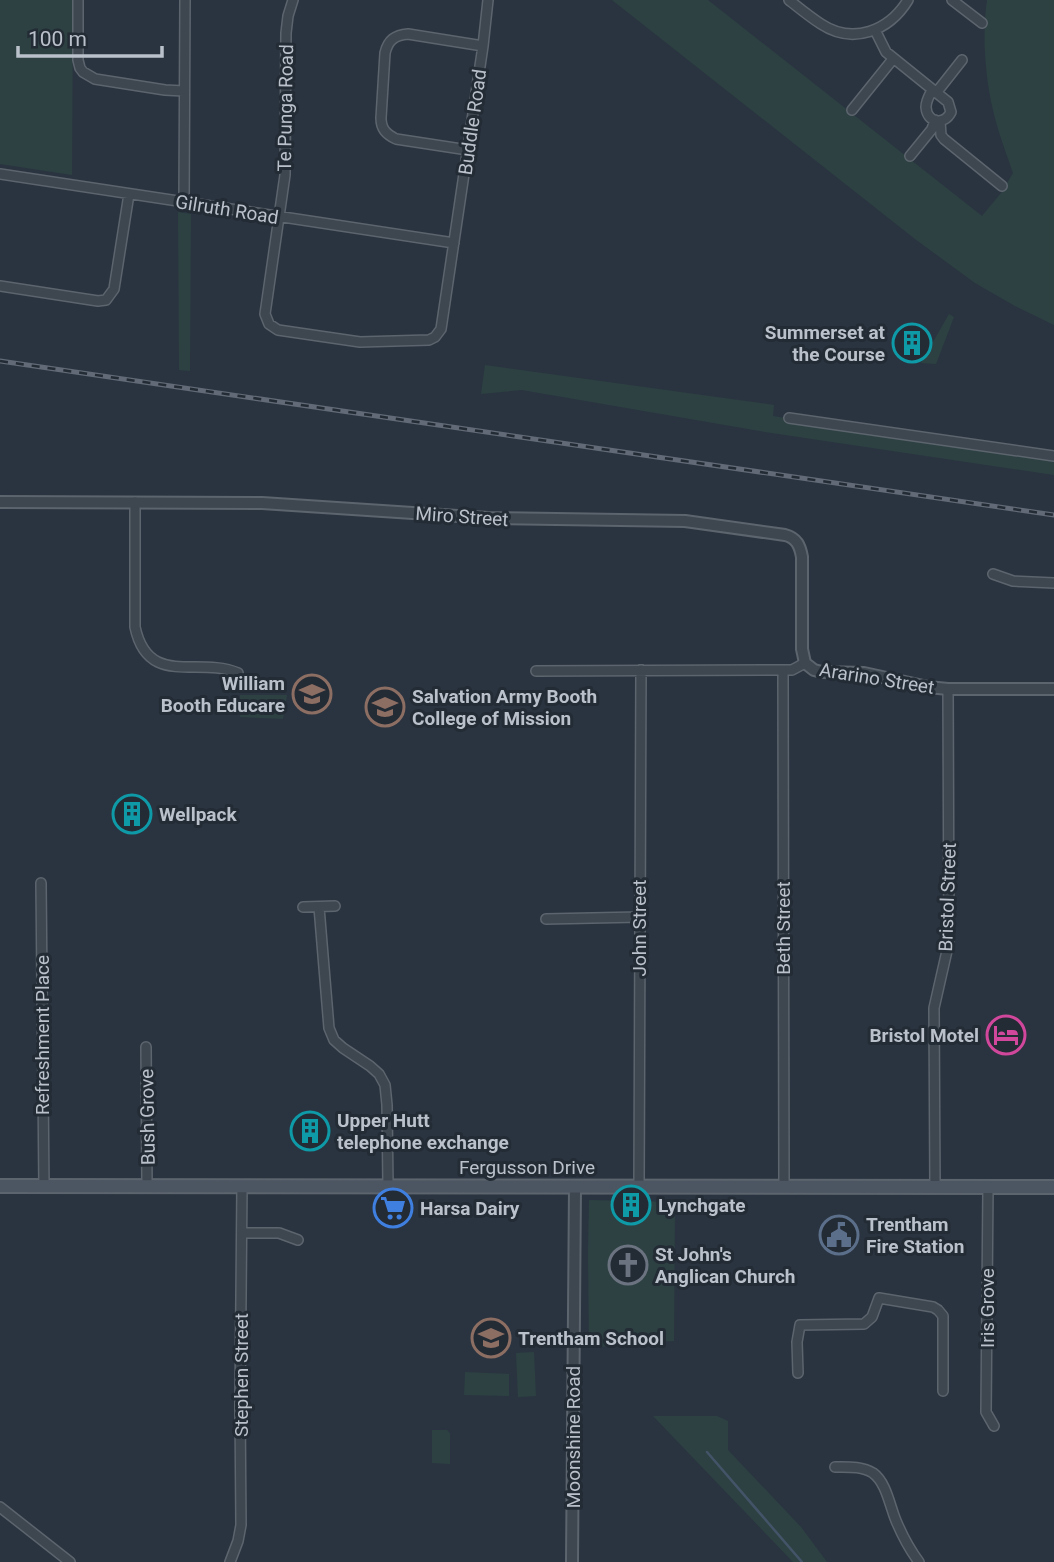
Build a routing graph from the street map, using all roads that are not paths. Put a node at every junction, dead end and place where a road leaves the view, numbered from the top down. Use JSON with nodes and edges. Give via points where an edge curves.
{"nodes":[{"id":1,"x":78,"y":0,"type":"edge"},
{"id":2,"x":185,"y":0,"type":"edge"},
{"id":3,"x":293,"y":0,"type":"edge"},
{"id":4,"x":488,"y":0,"type":"edge"},
{"id":5,"x":789,"y":0,"type":"edge"},
{"id":6,"x":908,"y":0,"type":"edge"},
{"id":7,"x":952,"y":0,"type":"edge"},
{"id":8,"x":982,"y":23,"type":"dead end"},
{"id":9,"x":875,"y":30,"type":"junction"},
{"id":10,"x":483,"y":46,"type":"junction"},
{"id":11,"x":893,"y":59,"type":"junction"},
{"id":12,"x":962,"y":60,"type":"dead end"},
{"id":13,"x":184,"y":91,"type":"junction"},
{"id":14,"x":934,"y":92,"type":"junction"},
{"id":15,"x":852,"y":110,"type":"dead end"},
{"id":16,"x":938,"y":121,"type":"junction"},
{"id":17,"x":468,"y":150,"type":"junction"},
{"id":18,"x":910,"y":156,"type":"dead end"},
{"id":19,"x":0,"y":174,"type":"edge"},
{"id":20,"x":1002,"y":186,"type":"dead end"},
{"id":21,"x":129,"y":194,"type":"junction"},
{"id":22,"x":184,"y":202,"type":"junction"},
{"id":23,"x":279,"y":217,"type":"junction"},
{"id":24,"x":454,"y":243,"type":"junction"},
{"id":25,"x":0,"y":286,"type":"edge"},
{"id":26,"x":789,"y":418,"type":"dead end"},
{"id":27,"x":1054,"y":456,"type":"edge"},
{"id":28,"x":0,"y":502,"type":"edge"},
{"id":29,"x":135,"y":502,"type":"junction"},
{"id":30,"x":993,"y":575,"type":"dead end"},
{"id":31,"x":1054,"y":583,"type":"edge"},
{"id":32,"x":805,"y":663,"type":"junction"},
{"id":33,"x":641,"y":670,"type":"junction"},
{"id":34,"x":783,"y":670,"type":"junction"},
{"id":35,"x":537,"y":671,"type":"dead end"},
{"id":36,"x":238,"y":673,"type":"dead end"},
{"id":37,"x":948,"y":689,"type":"junction"},
{"id":38,"x":1054,"y":689,"type":"edge"},
{"id":39,"x":41,"y":883,"type":"dead end"},
{"id":40,"x":335,"y":906,"type":"dead end"},
{"id":41,"x":303,"y":907,"type":"dead end"},
{"id":42,"x":319,"y":907,"type":"junction"},
{"id":43,"x":639,"y":917,"type":"junction"},
{"id":44,"x":546,"y":919,"type":"dead end"},
{"id":45,"x":146,"y":1047,"type":"dead end"},
{"id":46,"x":0,"y":1186,"type":"edge"},
{"id":47,"x":44,"y":1186,"type":"junction"},
{"id":48,"x":148,"y":1186,"type":"junction"},
{"id":49,"x":242,"y":1186,"type":"junction"},
{"id":50,"x":388,"y":1186,"type":"junction"},
{"id":51,"x":639,"y":1186,"type":"junction"},
{"id":52,"x":575,"y":1187,"type":"junction"},
{"id":53,"x":784,"y":1187,"type":"junction"},
{"id":54,"x":935,"y":1187,"type":"junction"},
{"id":55,"x":988,"y":1187,"type":"junction"},
{"id":56,"x":1054,"y":1187,"type":"edge"},
{"id":57,"x":243,"y":1233,"type":"junction"},
{"id":58,"x":298,"y":1240,"type":"dead end"},
{"id":59,"x":798,"y":1373,"type":"dead end"},
{"id":60,"x":943,"y":1391,"type":"dead end"},
{"id":61,"x":994,"y":1426,"type":"dead end"},
{"id":62,"x":835,"y":1467,"type":"dead end"},
{"id":63,"x":0,"y":1507,"type":"edge"},
{"id":64,"x":70,"y":1562,"type":"edge"},
{"id":65,"x":230,"y":1562,"type":"edge"},
{"id":66,"x":572,"y":1562,"type":"edge"},
{"id":67,"x":919,"y":1562,"type":"edge"}],
"edges":[{"from":1,"to":13,"type":"street","via":[[78,60],[83,72],[94,79]]},
{"from":2,"to":13,"type":"street"},
{"from":3,"to":23,"type":"street","name":"Te Punga Road","via":[[286,23],[285,175]]},
{"from":4,"to":10,"type":"street","name":"Buddle Road"},
{"from":5,"to":9,"type":"street","via":[[830,29],[849,34]]},
{"from":6,"to":9,"type":"street","via":[[899,13]]},
{"from":7,"to":8,"type":"street"},
{"from":9,"to":11,"type":"street"},
{"from":10,"to":17,"type":"street","name":"Buddle Road"},
{"from":10,"to":17,"type":"street","via":[[402,34],[392,39],[385,53],[381,124],[385,133],[396,139]]},
{"from":11,"to":14,"type":"street"},
{"from":11,"to":15,"type":"street"},
{"from":12,"to":14,"type":"street"},
{"from":13,"to":22,"type":"street"},
{"from":14,"to":16,"type":"street","via":[[926,107],[929,116]]},
{"from":14,"to":16,"type":"street","via":[[948,103],[951,112]]},
{"from":16,"to":18,"type":"street"},
{"from":16,"to":20,"type":"street","via":[[944,139]]},
{"from":17,"to":24,"type":"street","name":"Buddle Road"},
{"from":19,"to":21,"type":"street","name":"Gilruth Road"},
{"from":21,"to":22,"type":"street","name":"Gilruth Road"},
{"from":21,"to":25,"type":"street","via":[[114,289],[106,300]]},
{"from":22,"to":23,"type":"street","name":"Gilruth Road"},
{"from":23,"to":24,"type":"street","name":"Gilruth Road"},
{"from":23,"to":24,"type":"street","name":"Te Punga Road","via":[[265,314],[272,327],[282,331],[360,342],[433,339],[442,327]]},
{"from":26,"to":27,"type":"street"},
{"from":28,"to":29,"type":"street","name":"Miro Street"},
{"from":29,"to":32,"type":"street","name":"Miro Street","via":[[262,503],[509,519],[685,521],[785,535],[800,545],[802,557]]},
{"from":29,"to":36,"type":"street","via":[[135,627],[144,651],[173,667],[227,668]]},
{"from":30,"to":31,"type":"street"},
{"from":32,"to":34,"type":"street","name":"Ararino Street"},
{"from":32,"to":37,"type":"street","name":"Ararino Street","via":[[822,672],[864,673]]},
{"from":33,"to":34,"type":"street","name":"Ararino Street"},
{"from":33,"to":35,"type":"street","name":"Ararino Street"},
{"from":33,"to":43,"type":"street","name":"John Street"},
{"from":34,"to":53,"type":"street","name":"Beth Street"},
{"from":37,"to":38,"type":"street","name":"Ararino Street"},
{"from":37,"to":54,"type":"street","name":"Bristol Street","via":[[949,942],[934,1008]]},
{"from":39,"to":47,"type":"street","name":"Refreshment Place"},
{"from":40,"to":42,"type":"street"},
{"from":41,"to":42,"type":"street"},
{"from":42,"to":50,"type":"street","via":[[329,1028],[334,1040],[370,1066],[385,1085]]},
{"from":43,"to":44,"type":"street"},
{"from":43,"to":51,"type":"street","name":"John Street"},
{"from":45,"to":48,"type":"street","name":"Bush Grove"},
{"from":46,"to":47,"type":"main road","name":"Fergusson Drive"},
{"from":47,"to":48,"type":"main road","name":"Fergusson Drive"},
{"from":48,"to":49,"type":"main road","name":"Fergusson Drive"},
{"from":49,"to":50,"type":"main road","name":"Fergusson Drive"},
{"from":49,"to":57,"type":"street","name":"Stephen Street"},
{"from":50,"to":52,"type":"main road","name":"Fergusson Drive"},
{"from":51,"to":52,"type":"main road","name":"Fergusson Drive"},
{"from":51,"to":53,"type":"main road","name":"Fergusson Drive"},
{"from":52,"to":66,"type":"street","name":"Moonshine Road"},
{"from":53,"to":54,"type":"main road","name":"Fergusson Drive"},
{"from":54,"to":55,"type":"main road","name":"Fergusson Drive"},
{"from":55,"to":56,"type":"main road","name":"Fergusson Drive"},
{"from":55,"to":61,"type":"street","name":"Iris Grove","via":[[986,1412]]},
{"from":57,"to":58,"type":"street","via":[[279,1233]]},
{"from":57,"to":65,"type":"street","name":"Stephen Street","via":[[241,1525]]},
{"from":59,"to":60,"type":"street","via":[[800,1325],[864,1324],[872,1317],[878,1298],[933,1307],[943,1316]]},
{"from":62,"to":67,"type":"street","via":[[862,1468],[881,1481]]},
{"from":63,"to":64,"type":"street"}]}
